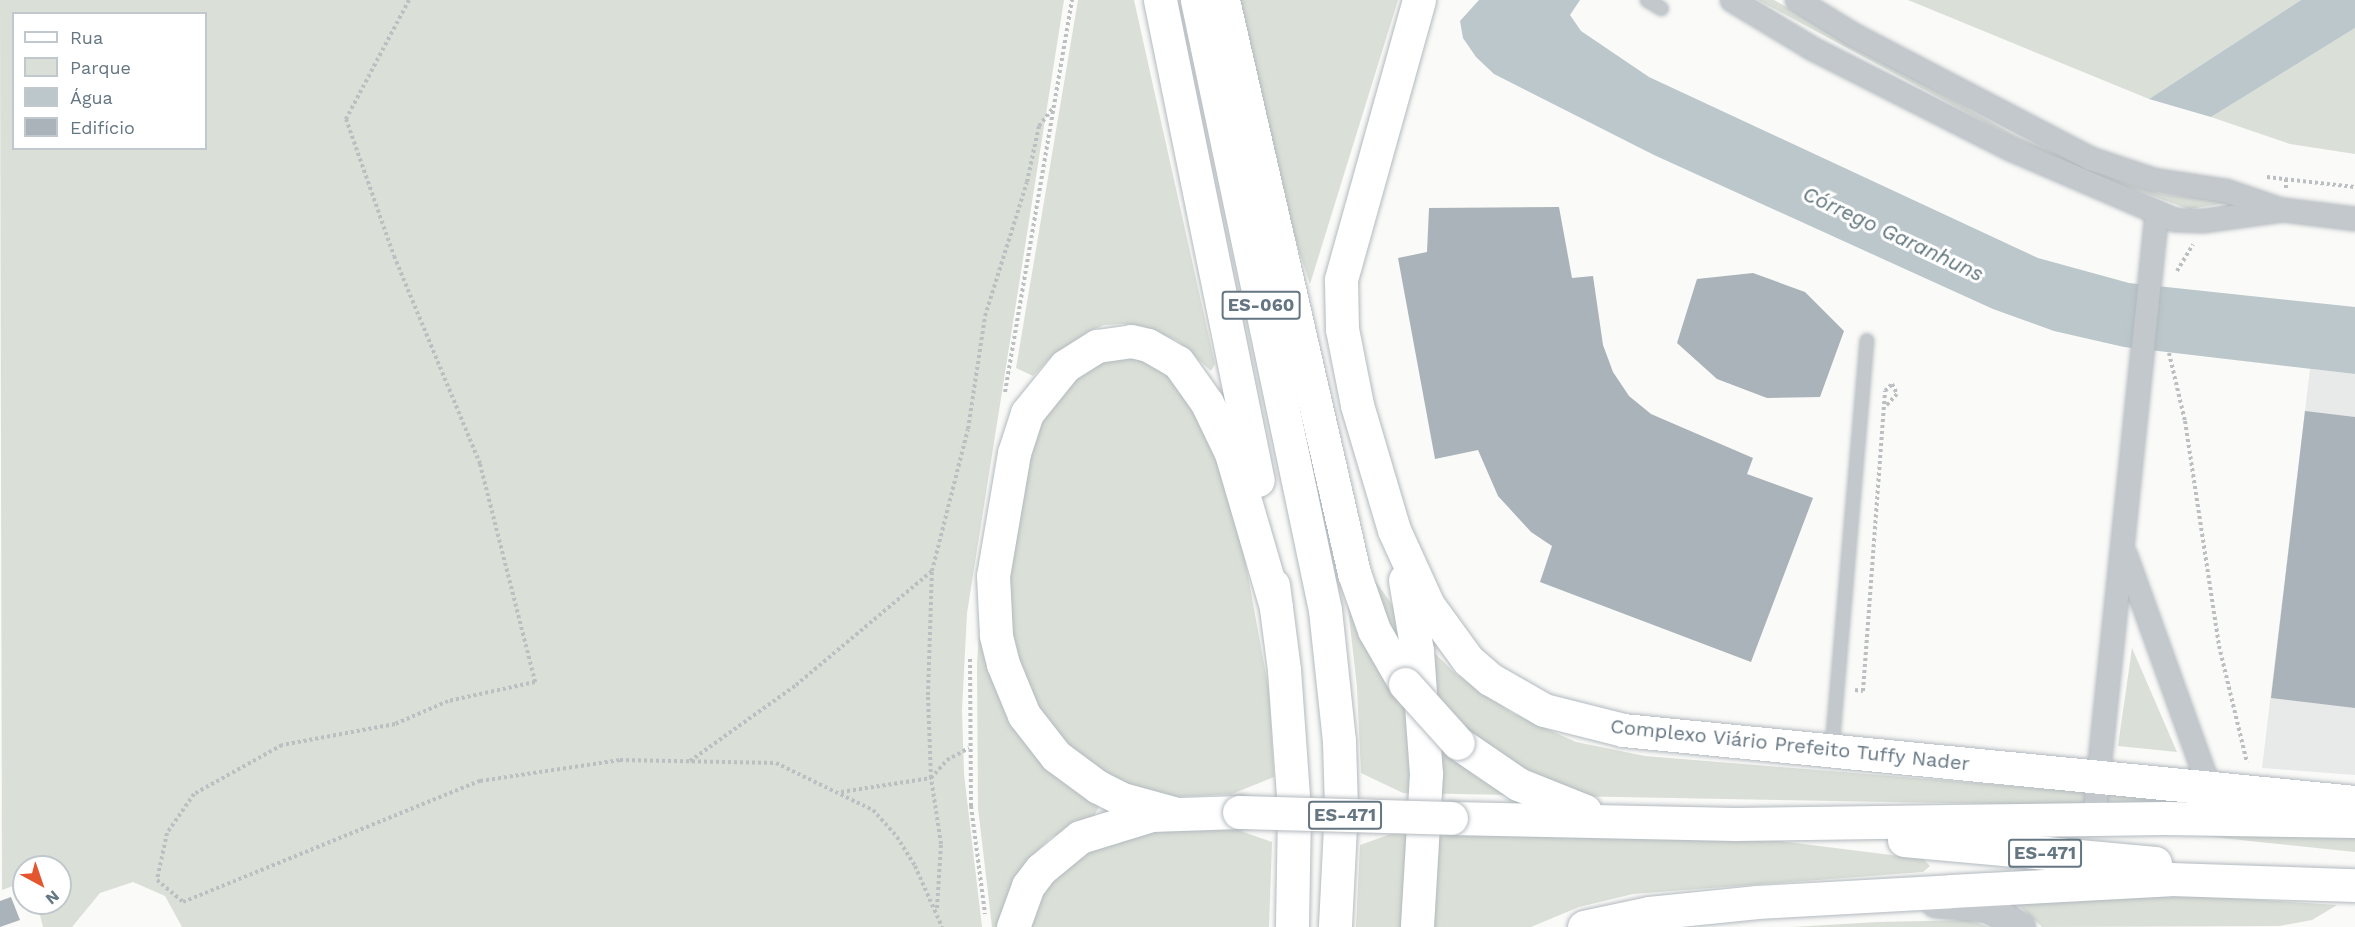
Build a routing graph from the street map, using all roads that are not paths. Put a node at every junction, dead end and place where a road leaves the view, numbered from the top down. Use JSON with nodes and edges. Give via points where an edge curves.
{"nodes":[{"id":1,"x":1160,"y":0,"type":"edge"},
{"id":2,"x":1197,"y":0,"type":"edge"},
{"id":3,"x":1223,"y":0,"type":"edge"},
{"id":4,"x":1419,"y":0,"type":"edge"},
{"id":5,"x":1647,"y":0,"type":"edge"},
{"id":6,"x":1732,"y":0,"type":"edge"},
{"id":7,"x":1797,"y":0,"type":"edge"},
{"id":8,"x":1662,"y":9,"type":"dead end"},
{"id":9,"x":2283,"y":210,"type":"junction"},
{"id":10,"x":2157,"y":212,"type":"junction"},
{"id":11,"x":2355,"y":219,"type":"edge"},
{"id":12,"x":1867,"y":341,"type":"dead end"},
{"id":13,"x":1394,"y":530,"type":"junction"},
{"id":14,"x":2124,"y":551,"type":"junction"},
{"id":15,"x":1276,"y":607,"type":"junction"},
{"id":16,"x":1832,"y":748,"type":"junction"},
{"id":17,"x":2099,"y":775,"type":"junction"},
{"id":18,"x":2209,"y":787,"type":"junction"},
{"id":19,"x":2355,"y":802,"type":"edge"},
{"id":20,"x":1173,"y":813,"type":"junction"},
{"id":21,"x":2094,"y":819,"type":"junction"},
{"id":22,"x":2355,"y":821,"type":"edge"},
{"id":23,"x":1634,"y":822,"type":"junction"},
{"id":24,"x":1735,"y":824,"type":"junction"},
{"id":25,"x":2355,"y":884,"type":"edge"},
{"id":26,"x":1757,"y":902,"type":"junction"},
{"id":27,"x":1013,"y":927,"type":"edge"},
{"id":28,"x":1292,"y":927,"type":"edge"},
{"id":29,"x":1335,"y":927,"type":"edge"},
{"id":30,"x":1418,"y":927,"type":"edge"},
{"id":31,"x":1584,"y":927,"type":"edge"},
{"id":32,"x":2021,"y":927,"type":"edge"}],
"edges":[{"from":1,"to":15,"type":"main road","number":"ES-060","via":[[1256,473]]},
{"from":2,"to":29,"type":"main road","number":"ES-060","via":[[1325,610],[1339,741],[1341,807]]},
{"from":3,"to":23,"type":"main road","bridge":true,"via":[[1354,573],[1374,630],[1405,684],[1458,743],[1492,768],[1546,798]]},
{"from":4,"to":13,"type":"main road","name":"Complexo Viário Prefeito Tuffy Nader","via":[[1342,276],[1342,329],[1348,363]]},
{"from":5,"to":8,"type":"lane"},
{"from":6,"to":10,"type":"street","via":[[1813,49],[2010,149]]},
{"from":7,"to":9,"type":"street","via":[[1852,34],[2091,159],[2154,180],[2245,196]]},
{"from":9,"to":10,"type":"street","via":[[2203,221],[2175,220]]},
{"from":9,"to":11,"type":"street"},
{"from":10,"to":14,"type":"street"},
{"from":12,"to":16,"type":"lane"},
{"from":13,"to":16,"type":"main road","name":"Complexo Viário Prefeito Tuffy Nader","via":[[1428,605],[1450,639],[1490,679],[1544,710],[1573,720],[1652,734]]},
{"from":13,"to":30,"type":"main road","via":[[1409,601],[1424,713],[1425,836]]},
{"from":14,"to":17,"type":"street"},
{"from":14,"to":18,"type":"street"},
{"from":15,"to":20,"type":"main road","via":[[1231,453],[1207,403],[1178,362],[1148,345],[1114,342],[1097,346],[1065,366],[1027,413],[1014,453],[993,576],[996,635],[1003,664],[1024,714],[1056,756],[1090,782],[1122,799]]},
{"from":15,"to":28,"type":"main road","number":"ES-060","via":[[1294,811]]},
{"from":16,"to":17,"type":"main road","name":"Complexo Viário Prefeito Tuffy Nader"},
{"from":17,"to":18,"type":"main road","name":"Complexo Viário Prefeito Tuffy Nader"},
{"from":17,"to":21,"type":"street"},
{"from":18,"to":19,"type":"main road","name":"Complexo Viário Prefeito Tuffy Nader"},
{"from":20,"to":23,"type":"main road","number":"ES-471","bridge":true},
{"from":20,"to":27,"type":"main road","via":[[1110,825],[1065,846],[1028,886]]},
{"from":21,"to":22,"type":"main road","number":"ES-471"},
{"from":21,"to":24,"type":"main road","number":"ES-471"},
{"from":23,"to":24,"type":"main road","number":"ES-471"},
{"from":24,"to":25,"type":"main road","number":"ES-471"},
{"from":25,"to":26,"type":"main road","via":[[2170,879]]},
{"from":26,"to":31,"type":"main road","via":[[1649,913]]},
{"from":26,"to":32,"type":"street","via":[[1959,903],[1988,908]]}]}
